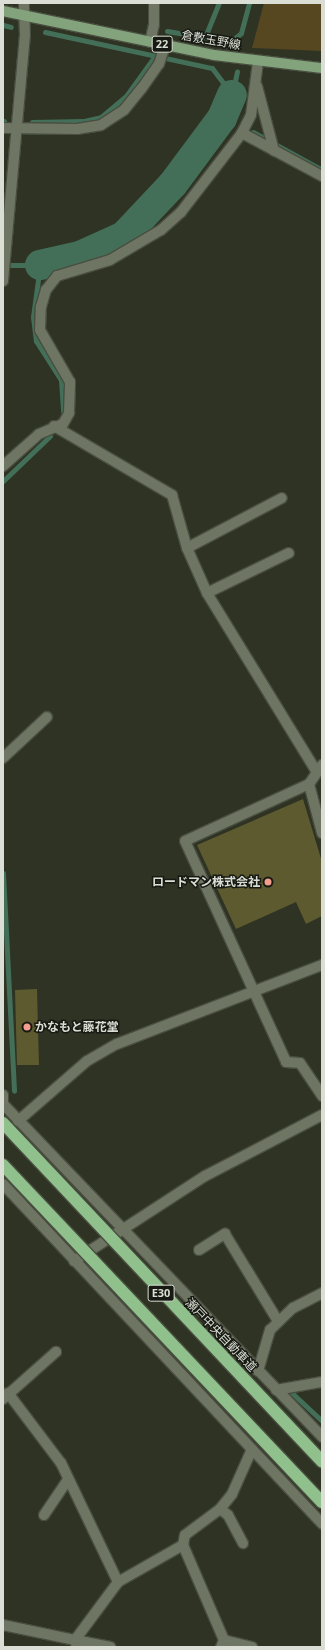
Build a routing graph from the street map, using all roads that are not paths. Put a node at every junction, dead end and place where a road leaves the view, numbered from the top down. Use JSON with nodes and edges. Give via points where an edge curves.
{"nodes":[{"id":1,"x":24,"y":3,"type":"edge"},
{"id":2,"x":154,"y":3,"type":"edge"},
{"id":3,"x":3,"y":11,"type":"edge"},
{"id":4,"x":24,"y":15,"type":"junction"},
{"id":5,"x":150,"y":42,"type":"junction"},
{"id":6,"x":162,"y":54,"type":"junction"},
{"id":7,"x":258,"y":62,"type":"junction"},
{"id":8,"x":322,"y":68,"type":"edge"},
{"id":9,"x":255,"y":82,"type":"junction"},
{"id":10,"x":3,"y":128,"type":"edge"},
{"id":11,"x":18,"y":129,"type":"junction"},
{"id":12,"x":242,"y":133,"type":"junction"},
{"id":13,"x":274,"y":145,"type":"junction"},
{"id":14,"x":322,"y":176,"type":"edge"},
{"id":15,"x":3,"y":281,"type":"edge"},
{"id":16,"x":54,"y":426,"type":"junction"},
{"id":17,"x":3,"y":466,"type":"edge"},
{"id":18,"x":282,"y":498,"type":"dead end"},
{"id":19,"x":187,"y":548,"type":"junction"},
{"id":20,"x":289,"y":553,"type":"dead end"},
{"id":21,"x":207,"y":593,"type":"junction"},
{"id":22,"x":47,"y":717,"type":"dead end"},
{"id":23,"x":3,"y":758,"type":"edge"},
{"id":24,"x":319,"y":768,"type":"edge"},
{"id":25,"x":309,"y":784,"type":"junction"},
{"id":26,"x":322,"y":833,"type":"edge"},
{"id":27,"x":322,"y":965,"type":"edge"},
{"id":28,"x":251,"y":991,"type":"junction"},
{"id":29,"x":322,"y":1096,"type":"edge"},
{"id":30,"x":3,"y":1101,"type":"edge"},
{"id":31,"x":322,"y":1115,"type":"edge"},
{"id":32,"x":18,"y":1121,"type":"junction"},
{"id":33,"x":3,"y":1123,"type":"edge"},
{"id":34,"x":3,"y":1164,"type":"edge"},
{"id":35,"x":6,"y":1188,"type":"edge"},
{"id":36,"x":3,"y":1201,"type":"edge"},
{"id":37,"x":123,"y":1229,"type":"junction"},
{"id":38,"x":199,"y":1250,"type":"dead end"},
{"id":39,"x":74,"y":1261,"type":"junction"},
{"id":40,"x":322,"y":1293,"type":"edge"},
{"id":41,"x":278,"y":1321,"type":"junction"},
{"id":42,"x":56,"y":1352,"type":"dead end"},
{"id":43,"x":258,"y":1371,"type":"junction"},
{"id":44,"x":322,"y":1382,"type":"edge"},
{"id":45,"x":276,"y":1390,"type":"junction"},
{"id":46,"x":5,"y":1396,"type":"edge"},
{"id":47,"x":322,"y":1438,"type":"edge"},
{"id":48,"x":252,"y":1449,"type":"junction"},
{"id":49,"x":322,"y":1461,"type":"edge"},
{"id":50,"x":67,"y":1481,"type":"junction"},
{"id":51,"x":322,"y":1502,"type":"edge"},
{"id":52,"x":220,"y":1509,"type":"junction"},
{"id":53,"x":44,"y":1514,"type":"dead end"},
{"id":54,"x":322,"y":1524,"type":"edge"},
{"id":55,"x":243,"y":1544,"type":"dead end"},
{"id":56,"x":183,"y":1545,"type":"junction"},
{"id":57,"x":118,"y":1582,"type":"junction"},
{"id":58,"x":3,"y":1625,"type":"edge"},
{"id":59,"x":76,"y":1644,"type":"edge"},
{"id":60,"x":223,"y":1644,"type":"edge"},
{"id":61,"x":110,"y":1647,"type":"edge"},
{"id":62,"x":252,"y":1647,"type":"edge"}],
"edges":[{"from":1,"to":4,"type":"street"},
{"from":2,"to":5,"type":"street","via":[[154,24]]},
{"from":3,"to":4,"type":"main road","name":"倉敷玉野線","number":"22"},
{"from":4,"to":5,"type":"main road","name":"倉敷玉野線","number":"22"},
{"from":4,"to":11,"type":"street"},
{"from":5,"to":6,"type":"main road","name":"倉敷玉野線","number":"22"},
{"from":6,"to":7,"type":"main road","name":"倉敷玉野線","number":"22"},
{"from":6,"to":11,"type":"street","via":[[124,110],[101,125],[77,130]]},
{"from":7,"to":8,"type":"main road","name":"倉敷玉野線","number":"22"},
{"from":7,"to":9,"type":"street"},
{"from":9,"to":12,"type":"street","via":[[251,115]]},
{"from":9,"to":13,"type":"street"},
{"from":10,"to":11,"type":"street"},
{"from":11,"to":15,"type":"street"},
{"from":12,"to":13,"type":"street"},
{"from":12,"to":16,"type":"street","via":[[190,200],[161,230],[110,260],[57,276],[46,290],[40,307],[40,330],[70,382],[72,396],[69,413],[63,424]]},
{"from":13,"to":14,"type":"street"},
{"from":16,"to":17,"type":"street","via":[[23,447]]},
{"from":16,"to":19,"type":"street","via":[[172,495]]},
{"from":18,"to":19,"type":"street"},
{"from":19,"to":21,"type":"street"},
{"from":20,"to":21,"type":"street"},
{"from":21,"to":24,"type":"street"},
{"from":22,"to":23,"type":"street"},
{"from":24,"to":25,"type":"street"},
{"from":25,"to":26,"type":"street"},
{"from":25,"to":28,"type":"street","via":[[185,841]]},
{"from":27,"to":28,"type":"street"},
{"from":28,"to":29,"type":"street","via":[[286,1062],[300,1063]]},
{"from":28,"to":32,"type":"street","via":[[105,1051],[87,1062]]},
{"from":30,"to":32,"type":"street"},
{"from":31,"to":37,"type":"street","via":[[205,1176]]},
{"from":32,"to":37,"type":"street"},
{"from":33,"to":49,"type":"highway","name":"瀬戸中央自動車道","number":"E30","bridge":true},
{"from":34,"to":51,"type":"highway","number":"E30","bridge":true},
{"from":35,"to":36,"type":"street"},
{"from":35,"to":39,"type":"street"},
{"from":37,"to":39,"type":"street"},
{"from":37,"to":43,"type":"street"},
{"from":38,"to":41,"type":"street","via":[[225,1234]]},
{"from":39,"to":48,"type":"street"},
{"from":40,"to":41,"type":"street"},
{"from":41,"to":43,"type":"street","via":[[270,1330]]},
{"from":42,"to":46,"type":"street"},
{"from":43,"to":45,"type":"street"},
{"from":44,"to":45,"type":"street"},
{"from":45,"to":47,"type":"street"},
{"from":46,"to":50,"type":"street","via":[[61,1463]]},
{"from":48,"to":52,"type":"street","via":[[232,1494]]},
{"from":48,"to":54,"type":"street"},
{"from":50,"to":53,"type":"street"},
{"from":50,"to":57,"type":"street"},
{"from":52,"to":55,"type":"street","via":[[228,1515]]},
{"from":52,"to":56,"type":"street","via":[[185,1535]]},
{"from":56,"to":57,"type":"street"},
{"from":56,"to":60,"type":"street"},
{"from":57,"to":59,"type":"street"},
{"from":58,"to":59,"type":"street"},
{"from":59,"to":61,"type":"street"},
{"from":60,"to":62,"type":"street"}]}
